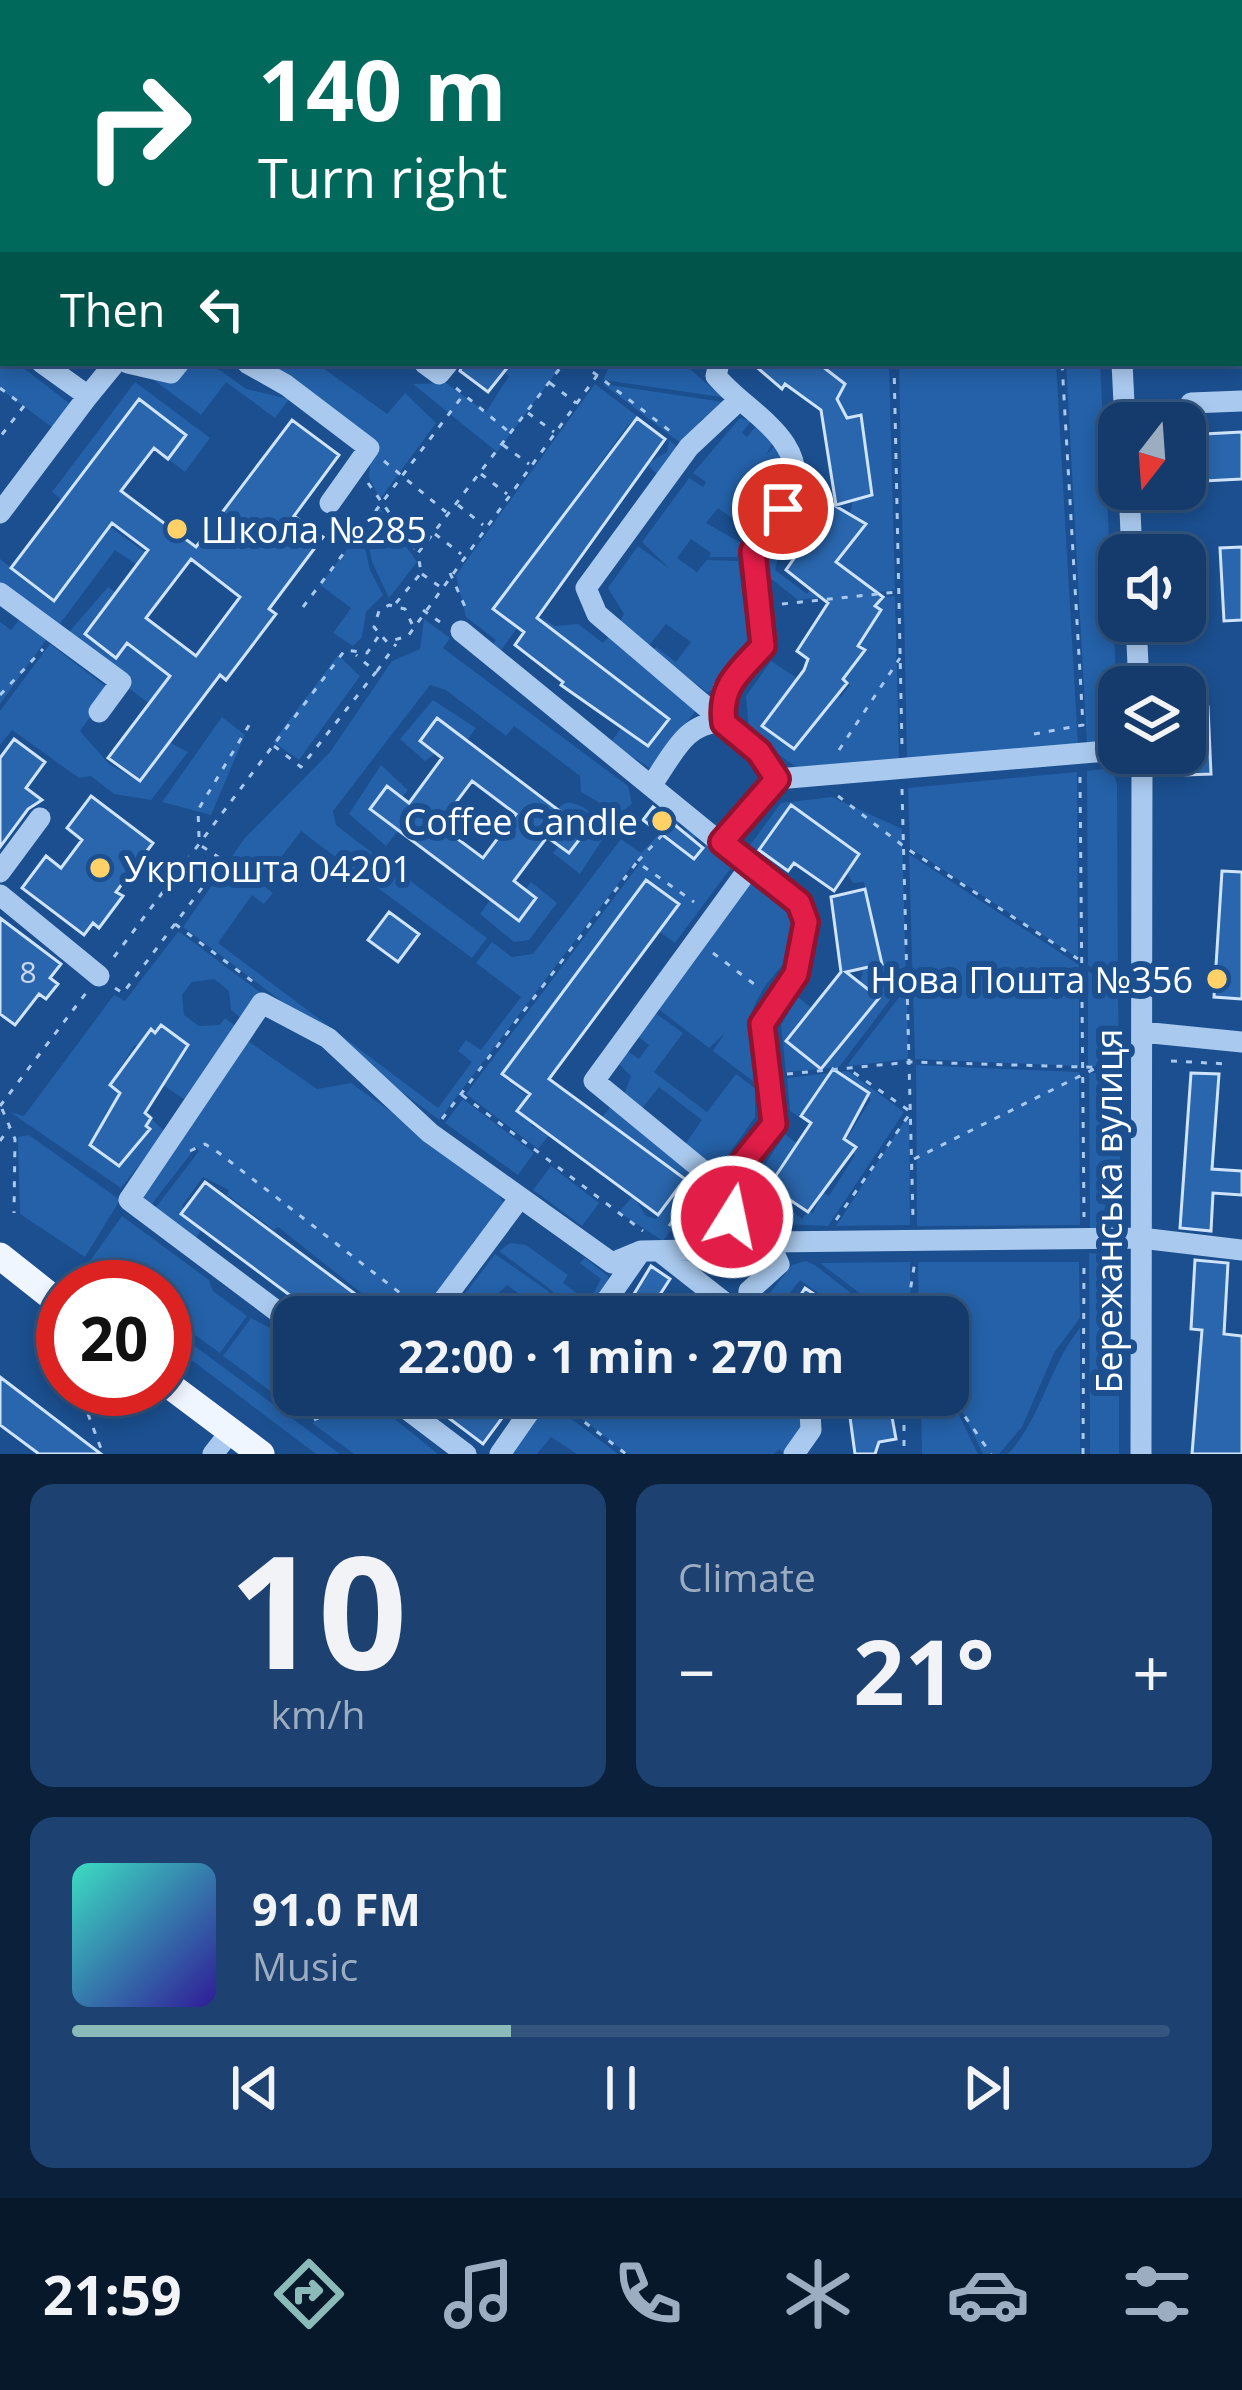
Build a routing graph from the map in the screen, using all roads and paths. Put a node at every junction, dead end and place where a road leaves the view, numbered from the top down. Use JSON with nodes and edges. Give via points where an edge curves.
{"nodes":[{"id":1,"x":46,"y":366,"type":"edge"},
{"id":2,"x":113,"y":366,"type":"edge"},
{"id":3,"x":141,"y":366,"type":"edge"},
{"id":4,"x":177,"y":366,"type":"edge"},
{"id":5,"x":253,"y":366,"type":"edge"},
{"id":6,"x":562,"y":366,"type":"edge"},
{"id":7,"x":585,"y":366,"type":"edge"},
{"id":8,"x":604,"y":366,"type":"edge"},
{"id":9,"x":718,"y":366,"type":"edge"},
{"id":10,"x":894,"y":366,"type":"edge"},
{"id":11,"x":1062,"y":366,"type":"edge"},
{"id":12,"x":1122,"y":366,"type":"edge"},
{"id":13,"x":437,"y":367,"type":"edge"},
{"id":14,"x":598,"y":375,"type":"junction"},
{"id":15,"x":549,"y":382,"type":"junction"},
{"id":16,"x":0,"y":388,"type":"edge"},
{"id":17,"x":464,"y":394,"type":"junction"},
{"id":18,"x":88,"y":397,"type":"junction"},
{"id":19,"x":1242,"y":401,"type":"edge"},
{"id":20,"x":737,"y":402,"type":"junction"},
{"id":21,"x":1124,"y":402,"type":"edge"},
{"id":22,"x":1206,"y":403,"type":"edge"},
{"id":23,"x":576,"y":404,"type":"junction"},
{"id":24,"x":526,"y":412,"type":"junction"},
{"id":25,"x":510,"y":433,"type":"junction"},
{"id":26,"x":554,"y":433,"type":"junction"},
{"id":27,"x":0,"y":436,"type":"edge"},
{"id":28,"x":502,"y":444,"type":"junction"},
{"id":29,"x":689,"y":447,"type":"junction"},
{"id":30,"x":363,"y":458,"type":"junction"},
{"id":31,"x":530,"y":465,"type":"junction"},
{"id":32,"x":480,"y":472,"type":"junction"},
{"id":33,"x":403,"y":476,"type":"junction"},
{"id":34,"x":508,"y":495,"type":"junction"},
{"id":35,"x":330,"y":503,"type":"dead end"},
{"id":36,"x":382,"y":503,"type":"junction"},
{"id":37,"x":457,"y":503,"type":"junction"},
{"id":38,"x":0,"y":513,"type":"edge"},
{"id":39,"x":448,"y":514,"type":"junction"},
{"id":40,"x":485,"y":526,"type":"junction"},
{"id":41,"x":434,"y":533,"type":"junction"},
{"id":42,"x":418,"y":553,"type":"junction"},
{"id":43,"x":463,"y":556,"type":"junction"},
{"id":44,"x":421,"y":573,"type":"junction"},
{"id":45,"x":440,"y":587,"type":"junction"},
{"id":46,"x":899,"y":592,"type":"junction"},
{"id":47,"x":0,"y":593,"type":"edge"},
{"id":48,"x":395,"y":605,"type":"junction"},
{"id":49,"x":771,"y":605,"type":"dead end"},
{"id":50,"x":303,"y":607,"type":"dead end"},
{"id":51,"x":412,"y":624,"type":"junction"},
{"id":52,"x":461,"y":631,"type":"dead end"},
{"id":53,"x":57,"y":635,"type":"junction"},
{"id":54,"x":378,"y":637,"type":"junction"},
{"id":55,"x":396,"y":643,"type":"junction"},
{"id":56,"x":352,"y":651,"type":"junction"},
{"id":57,"x":901,"y":656,"type":"junction"},
{"id":58,"x":376,"y":672,"type":"junction"},
{"id":59,"x":0,"y":694,"type":"edge"},
{"id":60,"x":99,"y":712,"type":"dead end"},
{"id":61,"x":251,"y":722,"type":"dead end"},
{"id":62,"x":724,"y":723,"type":"junction"},
{"id":63,"x":1016,"y":738,"type":"dead end"},
{"id":64,"x":273,"y":745,"type":"junction"},
{"id":65,"x":1098,"y":752,"type":"edge"},
{"id":66,"x":828,"y":766,"type":"dead end"},
{"id":67,"x":903,"y":768,"type":"junction"},
{"id":68,"x":1080,"y":768,"type":"dead end"},
{"id":69,"x":1142,"y":774,"type":"edge"},
{"id":70,"x":777,"y":779,"type":"junction"},
{"id":71,"x":653,"y":783,"type":"junction"},
{"id":72,"x":836,"y":794,"type":"dead end"},
{"id":73,"x":683,"y":809,"type":"junction"},
{"id":74,"x":40,"y":818,"type":"dead end"},
{"id":75,"x":198,"y":840,"type":"junction"},
{"id":76,"x":722,"y":842,"type":"junction"},
{"id":77,"x":906,"y":848,"type":"junction"},
{"id":78,"x":637,"y":862,"type":"junction"},
{"id":79,"x":750,"y":867,"type":"junction"},
{"id":80,"x":0,"y":872,"type":"edge"},
{"id":81,"x":0,"y":895,"type":"edge"},
{"id":82,"x":716,"y":917,"type":"junction"},
{"id":83,"x":698,"y":941,"type":"junction"},
{"id":84,"x":1079,"y":960,"type":"junction"},
{"id":85,"x":100,"y":976,"type":"junction"},
{"id":86,"x":775,"y":1000,"type":"junction"},
{"id":87,"x":1142,"y":1032,"type":"junction"},
{"id":88,"x":1242,"y":1042,"type":"edge"},
{"id":89,"x":783,"y":1059,"type":"dead end"},
{"id":90,"x":1171,"y":1060,"type":"dead end"},
{"id":91,"x":910,"y":1062,"type":"junction"},
{"id":92,"x":1242,"y":1064,"type":"edge"},
{"id":93,"x":1080,"y":1066,"type":"junction"},
{"id":94,"x":1098,"y":1067,"type":"junction"},
{"id":95,"x":848,"y":1068,"type":"junction"},
{"id":96,"x":1127,"y":1069,"type":"dead end"},
{"id":97,"x":784,"y":1074,"type":"junction"},
{"id":98,"x":1082,"y":1076,"type":"junction"},
{"id":99,"x":785,"y":1088,"type":"dead end"},
{"id":100,"x":0,"y":1106,"type":"edge"},
{"id":101,"x":447,"y":1111,"type":"dead end"},
{"id":102,"x":911,"y":1112,"type":"junction"},
{"id":103,"x":10,"y":1127,"type":"junction"},
{"id":104,"x":0,"y":1142,"type":"edge"},
{"id":105,"x":186,"y":1152,"type":"dead end"},
{"id":106,"x":912,"y":1160,"type":"junction"},
{"id":107,"x":723,"y":1187,"type":"junction"},
{"id":108,"x":519,"y":1199,"type":"junction"},
{"id":109,"x":14,"y":1213,"type":"dead end"},
{"id":110,"x":732,"y":1217,"type":"junction"},
{"id":111,"x":832,"y":1226,"type":"dead end"},
{"id":112,"x":913,"y":1226,"type":"dead end"},
{"id":113,"x":1084,"y":1227,"type":"dead end"},
{"id":114,"x":1141,"y":1238,"type":"junction"},
{"id":115,"x":769,"y":1242,"type":"junction"},
{"id":116,"x":1242,"y":1250,"type":"edge"},
{"id":117,"x":650,"y":1251,"type":"junction"},
{"id":118,"x":0,"y":1256,"type":"edge"},
{"id":119,"x":1084,"y":1260,"type":"dead end"},
{"id":120,"x":915,"y":1261,"type":"dead end"},
{"id":121,"x":36,"y":1285,"type":"edge"},
{"id":122,"x":404,"y":1296,"type":"edge"},
{"id":123,"x":447,"y":1296,"type":"edge"},
{"id":124,"x":612,"y":1296,"type":"edge"},
{"id":125,"x":711,"y":1296,"type":"edge"},
{"id":126,"x":746,"y":1296,"type":"edge"},
{"id":127,"x":909,"y":1296,"type":"edge"},
{"id":128,"x":273,"y":1308,"type":"edge"},
{"id":129,"x":192,"y":1402,"type":"edge"},
{"id":130,"x":89,"y":1416,"type":"edge"},
{"id":131,"x":322,"y":1416,"type":"edge"},
{"id":132,"x":416,"y":1416,"type":"edge"},
{"id":133,"x":533,"y":1416,"type":"edge"},
{"id":134,"x":573,"y":1416,"type":"edge"},
{"id":135,"x":810,"y":1416,"type":"edge"},
{"id":136,"x":904,"y":1416,"type":"edge"},
{"id":137,"x":965,"y":1416,"type":"edge"},
{"id":138,"x":314,"y":1420,"type":"dead end"},
{"id":139,"x":231,"y":1431,"type":"junction"},
{"id":140,"x":104,"y":1454,"type":"edge"},
{"id":141,"x":213,"y":1454,"type":"edge"},
{"id":142,"x":261,"y":1454,"type":"edge"},
{"id":143,"x":466,"y":1454,"type":"edge"},
{"id":144,"x":500,"y":1454,"type":"edge"},
{"id":145,"x":626,"y":1454,"type":"edge"},
{"id":146,"x":794,"y":1454,"type":"edge"},
{"id":147,"x":904,"y":1454,"type":"edge"},
{"id":148,"x":991,"y":1454,"type":"edge"},
{"id":149,"x":1083,"y":1454,"type":"edge"},
{"id":150,"x":1141,"y":1454,"type":"edge"}],
"edges":[{"from":1,"to":18,"type":"street"},
{"from":2,"to":18,"type":"street"},
{"from":3,"to":4,"type":"street","via":[[171,373]]},
{"from":5,"to":30,"type":"street","via":[[286,385]]},
{"from":6,"to":15,"type":"path"},
{"from":7,"to":14,"type":"path"},
{"from":8,"to":14,"type":"path"},
{"from":9,"to":20,"type":"street","via":[[716,376]]},
{"from":10,"to":46,"type":"path"},
{"from":11,"to":63,"type":"path","via":[[1083,725]]},
{"from":12,"to":21,"type":"street"},
{"from":13,"to":17,"type":"path"},
{"from":14,"to":23,"type":"path"},
{"from":14,"to":29,"type":"path"},
{"from":15,"to":23,"type":"path"},
{"from":15,"to":24,"type":"path"},
{"from":16,"to":27,"type":"path","via":[[24,406]]},
{"from":17,"to":25,"type":"path"},
{"from":17,"to":33,"type":"path"},
{"from":18,"to":38,"type":"street"},
{"from":19,"to":22,"type":"street"},
{"from":20,"to":29,"type":"street"},
{"from":20,"to":62,"type":"street","via":[[779,434],[794,475],[791,496],[753,551],[763,646],[723,689]]},
{"from":23,"to":26,"type":"path"},
{"from":24,"to":25,"type":"path"},
{"from":24,"to":26,"type":"path"},
{"from":25,"to":28,"type":"path"},
{"from":26,"to":31,"type":"path"},
{"from":28,"to":31,"type":"path"},
{"from":28,"to":32,"type":"path"},
{"from":29,"to":62,"type":"street","via":[[586,587],[597,614]]},
{"from":30,"to":33,"type":"path"},
{"from":30,"to":35,"type":"street"},
{"from":30,"to":36,"type":"path"},
{"from":31,"to":34,"type":"path"},
{"from":32,"to":34,"type":"path"},
{"from":32,"to":37,"type":"path"},
{"from":33,"to":36,"type":"path"},
{"from":33,"to":39,"type":"path"},
{"from":34,"to":40,"type":"path"},
{"from":36,"to":42,"type":"path"},
{"from":36,"to":50,"type":"path"},
{"from":37,"to":39,"type":"path"},
{"from":37,"to":40,"type":"path"},
{"from":39,"to":41,"type":"path"},
{"from":40,"to":43,"type":"path"},
{"from":41,"to":42,"type":"path"},
{"from":41,"to":43,"type":"path"},
{"from":42,"to":44,"type":"path"},
{"from":43,"to":45,"type":"path"},
{"from":44,"to":45,"type":"path"},
{"from":44,"to":48,"type":"path"},
{"from":45,"to":51,"type":"path"},
{"from":46,"to":49,"type":"path"},
{"from":46,"to":57,"type":"path"},
{"from":47,"to":53,"type":"street"},
{"from":48,"to":51,"type":"path"},
{"from":48,"to":54,"type":"path","via":[[375,615]]},
{"from":51,"to":55,"type":"path"},
{"from":52,"to":71,"type":"street"},
{"from":53,"to":59,"type":"path"},
{"from":53,"to":60,"type":"street","via":[[121,682]]},
{"from":54,"to":55,"type":"path"},
{"from":54,"to":56,"type":"path","via":[[367,652]]},
{"from":55,"to":58,"type":"path"},
{"from":56,"to":58,"type":"path"},
{"from":56,"to":64,"type":"path","via":[[345,650]]},
{"from":57,"to":66,"type":"path"},
{"from":57,"to":67,"type":"path"},
{"from":58,"to":64,"type":"path","via":[[302,767]]},
{"from":61,"to":75,"type":"path","via":[[199,810]]},
{"from":62,"to":70,"type":"street"},
{"from":62,"to":71,"type":"street","via":[[693,728]]},
{"from":64,"to":75,"type":"path"},
{"from":65,"to":67,"type":"street"},
{"from":67,"to":70,"type":"street"},
{"from":67,"to":77,"type":"path"},
{"from":68,"to":84,"type":"path"},
{"from":69,"to":87,"type":"street","name":"Бережанська вулиця"},
{"from":70,"to":76,"type":"street"},
{"from":71,"to":73,"type":"street"},
{"from":72,"to":77,"type":"path"},
{"from":73,"to":76,"type":"street"},
{"from":73,"to":78,"type":"path"},
{"from":74,"to":80,"type":"street"},
{"from":75,"to":85,"type":"path"},
{"from":75,"to":85,"type":"path","via":[[223,860],[123,993]]},
{"from":76,"to":79,"type":"street"},
{"from":77,"to":84,"type":"path"},
{"from":77,"to":91,"type":"path"},
{"from":78,"to":82,"type":"path"},
{"from":78,"to":101,"type":"path"},
{"from":79,"to":82,"type":"street"},
{"from":79,"to":86,"type":"street","via":[[799,903],[806,922],[800,962]]},
{"from":81,"to":85,"type":"street"},
{"from":82,"to":83,"type":"street"},
{"from":83,"to":86,"type":"path"},
{"from":83,"to":107,"type":"street","via":[[593,1081]]},
{"from":84,"to":93,"type":"path"},
{"from":85,"to":100,"type":"path"},
{"from":86,"to":107,"type":"street","via":[[762,1024],[774,1124]]},
{"from":87,"to":88,"type":"street"},
{"from":87,"to":114,"type":"street","name":"Бережанська вулиця"},
{"from":89,"to":97,"type":"path"},
{"from":90,"to":92,"type":"path"},
{"from":91,"to":93,"type":"path"},
{"from":91,"to":95,"type":"path"},
{"from":91,"to":102,"type":"path"},
{"from":93,"to":94,"type":"path"},
{"from":93,"to":98,"type":"path"},
{"from":94,"to":96,"type":"path"},
{"from":94,"to":98,"type":"path"},
{"from":95,"to":97,"type":"path"},
{"from":95,"to":102,"type":"path"},
{"from":97,"to":99,"type":"path"},
{"from":98,"to":106,"type":"path"},
{"from":98,"to":113,"type":"path"},
{"from":100,"to":103,"type":"path"},
{"from":102,"to":106,"type":"path"},
{"from":102,"to":111,"type":"path"},
{"from":103,"to":104,"type":"path"},
{"from":103,"to":109,"type":"path"},
{"from":105,"to":122,"type":"path","via":[[205,1144],[219,1153]]},
{"from":106,"to":112,"type":"path"},
{"from":107,"to":110,"type":"street"},
{"from":108,"to":117,"type":"street","via":[[612,1264]]},
{"from":108,"to":123,"type":"street"},
{"from":108,"to":128,"type":"street","via":[[430,1133],[328,1038],[262,1003],[129,1200]]},
{"from":110,"to":115,"type":"street"},
{"from":110,"to":117,"type":"street","via":[[715,1220],[688,1250]]},
{"from":114,"to":115,"type":"street"},
{"from":114,"to":116,"type":"street"},
{"from":114,"to":150,"type":"street","name":"Бережанська вулиця"},
{"from":115,"to":126,"type":"street","via":[[779,1264]]},
{"from":117,"to":124,"type":"street"},
{"from":117,"to":125,"type":"street"},
{"from":118,"to":121,"type":"main road"},
{"from":119,"to":149,"type":"path"},
{"from":120,"to":127,"type":"path"},
{"from":129,"to":139,"type":"main road"},
{"from":130,"to":140,"type":"path"},
{"from":131,"to":138,"type":"path"},
{"from":132,"to":143,"type":"street"},
{"from":133,"to":144,"type":"street"},
{"from":134,"to":145,"type":"path"},
{"from":135,"to":146,"type":"street","via":[[811,1430]]},
{"from":136,"to":147,"type":"path"},
{"from":137,"to":148,"type":"path"},
{"from":139,"to":141,"type":"street"},
{"from":139,"to":142,"type":"main road"}]}
